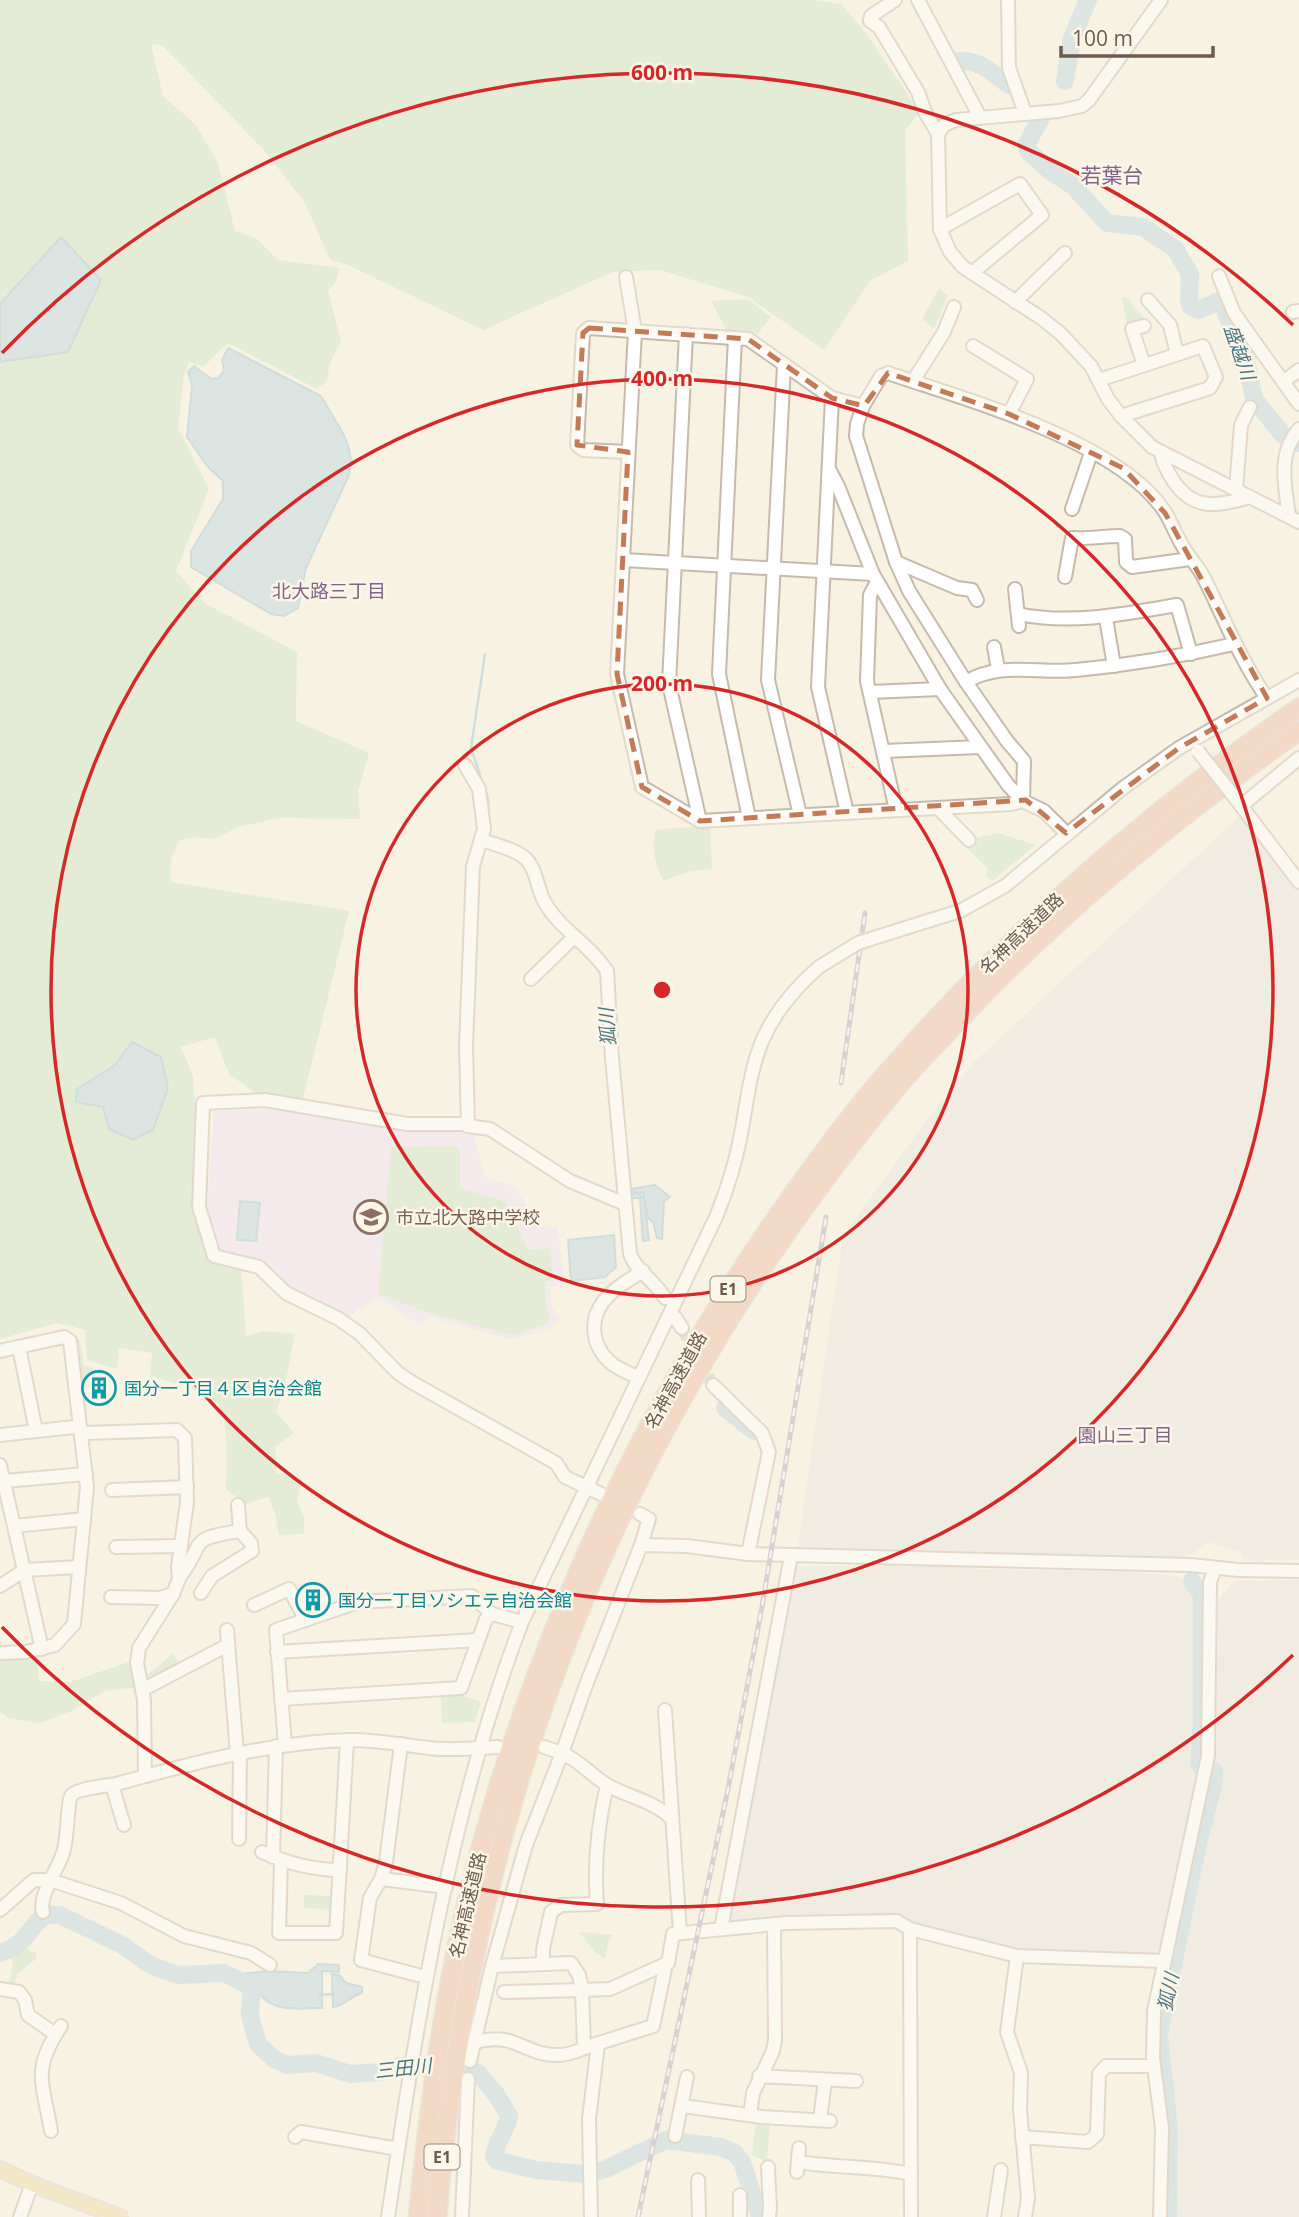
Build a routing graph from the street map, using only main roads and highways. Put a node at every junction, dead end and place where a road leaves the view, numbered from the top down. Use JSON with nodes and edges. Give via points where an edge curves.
{"nodes":[{"id":1,"x":1299,"y":708,"type":"edge"},
{"id":2,"x":1299,"y":731,"type":"edge"},
{"id":3,"x":454,"y":2056,"type":"junction"},
{"id":4,"x":440,"y":2098,"type":"junction"},
{"id":5,"x":0,"y":2169,"type":"edge"},
{"id":6,"x":120,"y":2217,"type":"edge"},
{"id":7,"x":418,"y":2217,"type":"edge"},
{"id":8,"x":437,"y":2217,"type":"edge"}],
"edges":[{"from":1,"to":3,"type":"highway","name":"名神高速道路","number":"E1","via":[[1223,760],[1072,883],[944,1009],[835,1138],[729,1287],[617,1485],[577,1572],[504,1769],[454,1961]]},
{"from":2,"to":3,"type":"highway","name":"名神高速道路","number":"E1","via":[[1235,776],[1045,933],[895,1089],[792,1224],[695,1378],[619,1524],[573,1626],[499,1852]]},
{"from":3,"to":4,"type":"highway","name":"名神高速道路","number":"E1"},
{"from":4,"to":7,"type":"highway","name":"名神高速道路","number":"E1"},
{"from":4,"to":8,"type":"highway","name":"名神高速道路","number":"E1"},
{"from":5,"to":6,"type":"main road"}]}
